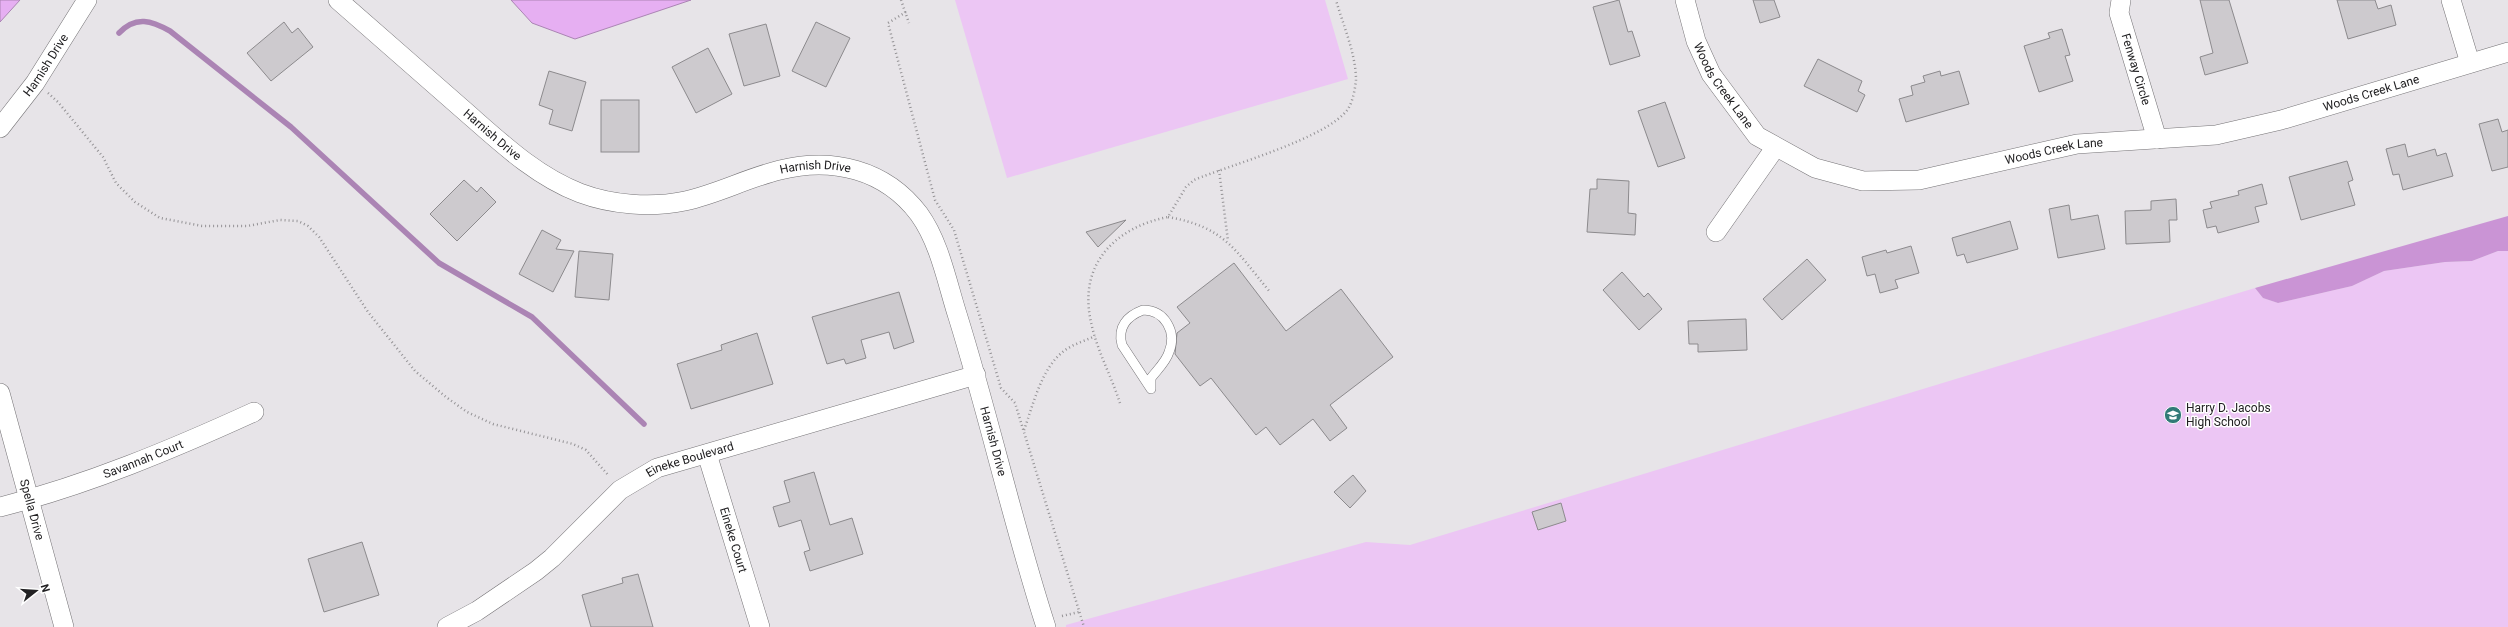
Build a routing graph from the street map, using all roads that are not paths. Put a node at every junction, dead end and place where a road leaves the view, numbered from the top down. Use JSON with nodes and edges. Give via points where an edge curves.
{"nodes":[{"id":1,"x":87,"y":0,"type":"edge"},
{"id":2,"x":338,"y":0,"type":"edge"},
{"id":3,"x":1685,"y":0,"type":"edge"},
{"id":4,"x":2121,"y":0,"type":"edge"},
{"id":5,"x":2451,"y":0,"type":"edge"},
{"id":6,"x":2508,"y":52,"type":"edge"},
{"id":7,"x":2470,"y":63,"type":"junction"},
{"id":8,"x":0,"y":128,"type":"edge"},
{"id":9,"x":2158,"y":139,"type":"junction"},
{"id":10,"x":1775,"y":148,"type":"junction"},
{"id":11,"x":1716,"y":232,"type":"dead end"},
{"id":12,"x":976,"y":375,"type":"junction"},
{"id":13,"x":1151,"y":389,"type":"joint"},
{"id":14,"x":0,"y":393,"type":"edge"},
{"id":15,"x":254,"y":412,"type":"dead end"},
{"id":16,"x":707,"y":454,"type":"junction"},
{"id":17,"x":28,"y":500,"type":"junction"},
{"id":18,"x":0,"y":507,"type":"edge"},
{"id":19,"x":64,"y":627,"type":"edge"},
{"id":20,"x":448,"y":627,"type":"edge"},
{"id":21,"x":760,"y":627,"type":"edge"},
{"id":22,"x":1046,"y":627,"type":"edge"}],
"edges":[{"from":1,"to":8,"type":"street","name":"Harnish Drive","via":[[35,83]]},
{"from":2,"to":12,"type":"street","name":"Harnish Drive","via":[[526,163],[580,193],[619,203],[663,204],[706,195],[780,170],[822,164],[849,167],[887,184],[904,196],[920,215],[930,233]]},
{"from":3,"to":10,"type":"street","name":"Woods Creek Lane","via":[[1696,41],[1711,74],[1757,136]]},
{"from":4,"to":9,"type":"street","name":"Fenway Circle","via":[[2119,14]]},
{"from":5,"to":7,"type":"street"},
{"from":6,"to":7,"type":"street","name":"Woods Creek Lane"},
{"from":7,"to":9,"type":"street","name":"Woods Creek Lane","via":[[2281,120],[2216,135]]},
{"from":9,"to":10,"type":"street","name":"Woods Creek Lane","via":[[2077,144],[1947,175],[1890,182],[1841,177],[1815,168]]},
{"from":10,"to":11,"type":"street"},
{"from":12,"to":16,"type":"street","name":"Eineke Boulevard"},
{"from":12,"to":22,"type":"street","name":"Harnish Drive"},
{"from":13,"to":13,"type":"lane","via":[[1120,338],[1124,322],[1130,315],[1143,310],[1162,316],[1168,323],[1172,342],[1167,358],[1151,378]]},
{"from":14,"to":17,"type":"street","name":"Spella Drive"},
{"from":15,"to":17,"type":"street","name":"Savannah Court","via":[[192,440]]},
{"from":16,"to":20,"type":"street","name":"Eineke Boulevard","via":[[657,468],[620,490],[552,558],[510,590]]},
{"from":16,"to":21,"type":"street","name":"Eineke Court"},
{"from":17,"to":18,"type":"street","name":"Savannah Court"},
{"from":17,"to":19,"type":"street","name":"Spella Drive"}]}
